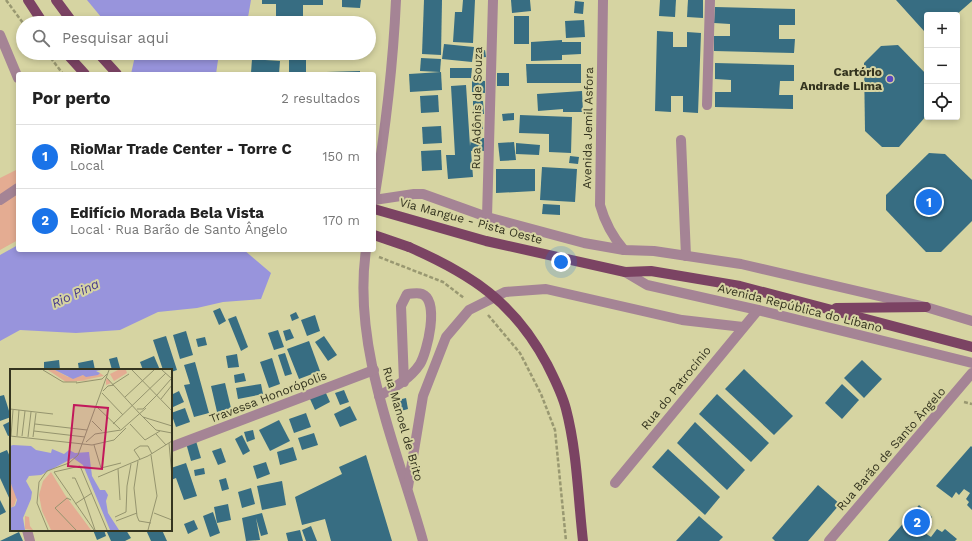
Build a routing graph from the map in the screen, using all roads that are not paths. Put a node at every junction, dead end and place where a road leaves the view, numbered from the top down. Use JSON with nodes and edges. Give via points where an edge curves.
{"nodes":[{"id":1,"x":28,"y":0,"type":"edge"},
{"id":2,"x":56,"y":0,"type":"edge"},
{"id":3,"x":396,"y":0,"type":"edge"},
{"id":4,"x":493,"y":0,"type":"edge"},
{"id":5,"x":603,"y":0,"type":"edge"},
{"id":6,"x":710,"y":0,"type":"edge"},
{"id":7,"x":38,"y":16,"type":"edge"},
{"id":8,"x":68,"y":16,"type":"edge"},
{"id":9,"x":0,"y":35,"type":"edge"},
{"id":10,"x":72,"y":60,"type":"edge"},
{"id":11,"x":104,"y":60,"type":"edge"},
{"id":12,"x":83,"y":72,"type":"edge"},
{"id":13,"x":115,"y":72,"type":"edge"},
{"id":14,"x":16,"y":73,"type":"edge"},
{"id":15,"x":707,"y":105,"type":"dead end"},
{"id":16,"x":681,"y":140,"type":"dead end"},
{"id":17,"x":376,"y":185,"type":"edge"},
{"id":18,"x":16,"y":189,"type":"edge"},
{"id":19,"x":0,"y":200,"type":"edge"},
{"id":20,"x":376,"y":200,"type":"edge"},
{"id":21,"x":376,"y":210,"type":"edge"},
{"id":22,"x":487,"y":217,"type":"junction"},
{"id":23,"x":376,"y":236,"type":"edge"},
{"id":24,"x":624,"y":250,"type":"junction"},
{"id":25,"x":366,"y":252,"type":"edge"},
{"id":26,"x":686,"y":256,"type":"junction"},
{"id":27,"x":609,"y":268,"type":"joint"},
{"id":28,"x":625,"y":272,"type":"junction"},
{"id":29,"x":926,"y":307,"type":"junction"},
{"id":30,"x":823,"y":308,"type":"junction"},
{"id":31,"x":758,"y":310,"type":"junction"},
{"id":32,"x":972,"y":322,"type":"edge"},
{"id":33,"x":743,"y":326,"type":"junction"},
{"id":34,"x":972,"y":347,"type":"edge"},
{"id":35,"x":972,"y":363,"type":"edge"},
{"id":36,"x":374,"y":370,"type":"junction"},
{"id":37,"x":972,"y":373,"type":"edge"},
{"id":38,"x":404,"y":382,"type":"junction"},
{"id":39,"x":379,"y":396,"type":"junction"},
{"id":40,"x":172,"y":447,"type":"edge"},
{"id":41,"x":614,"y":483,"type":"dead end"},
{"id":42,"x":408,"y":487,"type":"junction"},
{"id":43,"x":27,"y":531,"type":"edge"},
{"id":44,"x":30,"y":541,"type":"edge"},
{"id":45,"x":423,"y":541,"type":"edge"},
{"id":46,"x":583,"y":541,"type":"edge"},
{"id":47,"x":829,"y":541,"type":"edge"}],
"edges":[{"from":1,"to":7,"type":"main road"},
{"from":2,"to":8,"type":"main road"},
{"from":3,"to":17,"type":"street","via":[[393,61]]},
{"from":4,"to":22,"type":"street","name":"Rua Adônis de Souza"},
{"from":5,"to":24,"type":"street","name":"Avenida Jemil Asfora","via":[[600,205],[606,224]]},
{"from":6,"to":15,"type":"street"},
{"from":9,"to":14,"type":"street"},
{"from":10,"to":12,"type":"main road"},
{"from":11,"to":13,"type":"main road"},
{"from":16,"to":26,"type":"street"},
{"from":18,"to":19,"type":"street"},
{"from":20,"to":22,"type":"street","via":[[423,194]]},
{"from":21,"to":27,"type":"main road","name":"Via Mangue - Pista Oeste","via":[[486,241]]},
{"from":22,"to":24,"type":"street"},
{"from":23,"to":46,"type":"main road","bridge":true,"via":[[445,263],[484,288],[521,323],[536,344],[566,408]]},
{"from":24,"to":26,"type":"street"},
{"from":25,"to":36,"type":"street","name":"Rua Manoel de Brito","via":[[364,302]]},
{"from":26,"to":29,"type":"street","via":[[740,264]]},
{"from":27,"to":28,"type":"main road","name":"Avenida República do Líbano"},
{"from":28,"to":30,"type":"main road","name":"Avenida República do Líbano","via":[[651,271],[740,286]]},
{"from":28,"to":31,"type":"street","name":"Avenida República do Líbano","via":[[647,285]]},
{"from":29,"to":30,"type":"main road"},
{"from":29,"to":32,"type":"street"},
{"from":30,"to":34,"type":"main road","name":"Avenida República do Líbano"},
{"from":31,"to":33,"type":"street","name":"Rua do Patrocínio"},
{"from":31,"to":35,"type":"street","name":"Avenida República do Líbano"},
{"from":33,"to":41,"type":"street","name":"Rua do Patrocínio"},
{"from":33,"to":42,"type":"street","via":[[682,320],[546,289],[505,292],[468,310],[446,337],[423,396]]},
{"from":36,"to":39,"type":"street","name":"Rua Manoel de Brito"},
{"from":36,"to":40,"type":"street","name":"Travessa Honorópolis"},
{"from":37,"to":47,"type":"street","name":"Rua Barão de Santo Ângelo"},
{"from":38,"to":38,"type":"street","via":[[420,364],[431,328],[432,314],[424,294],[407,294],[401,306]]},
{"from":38,"to":39,"type":"street"},
{"from":39,"to":42,"type":"street","name":"Rua Manoel de Brito"},
{"from":42,"to":45,"type":"street","name":"Rua Manoel de Brito"},
{"from":43,"to":44,"type":"street"}]}
